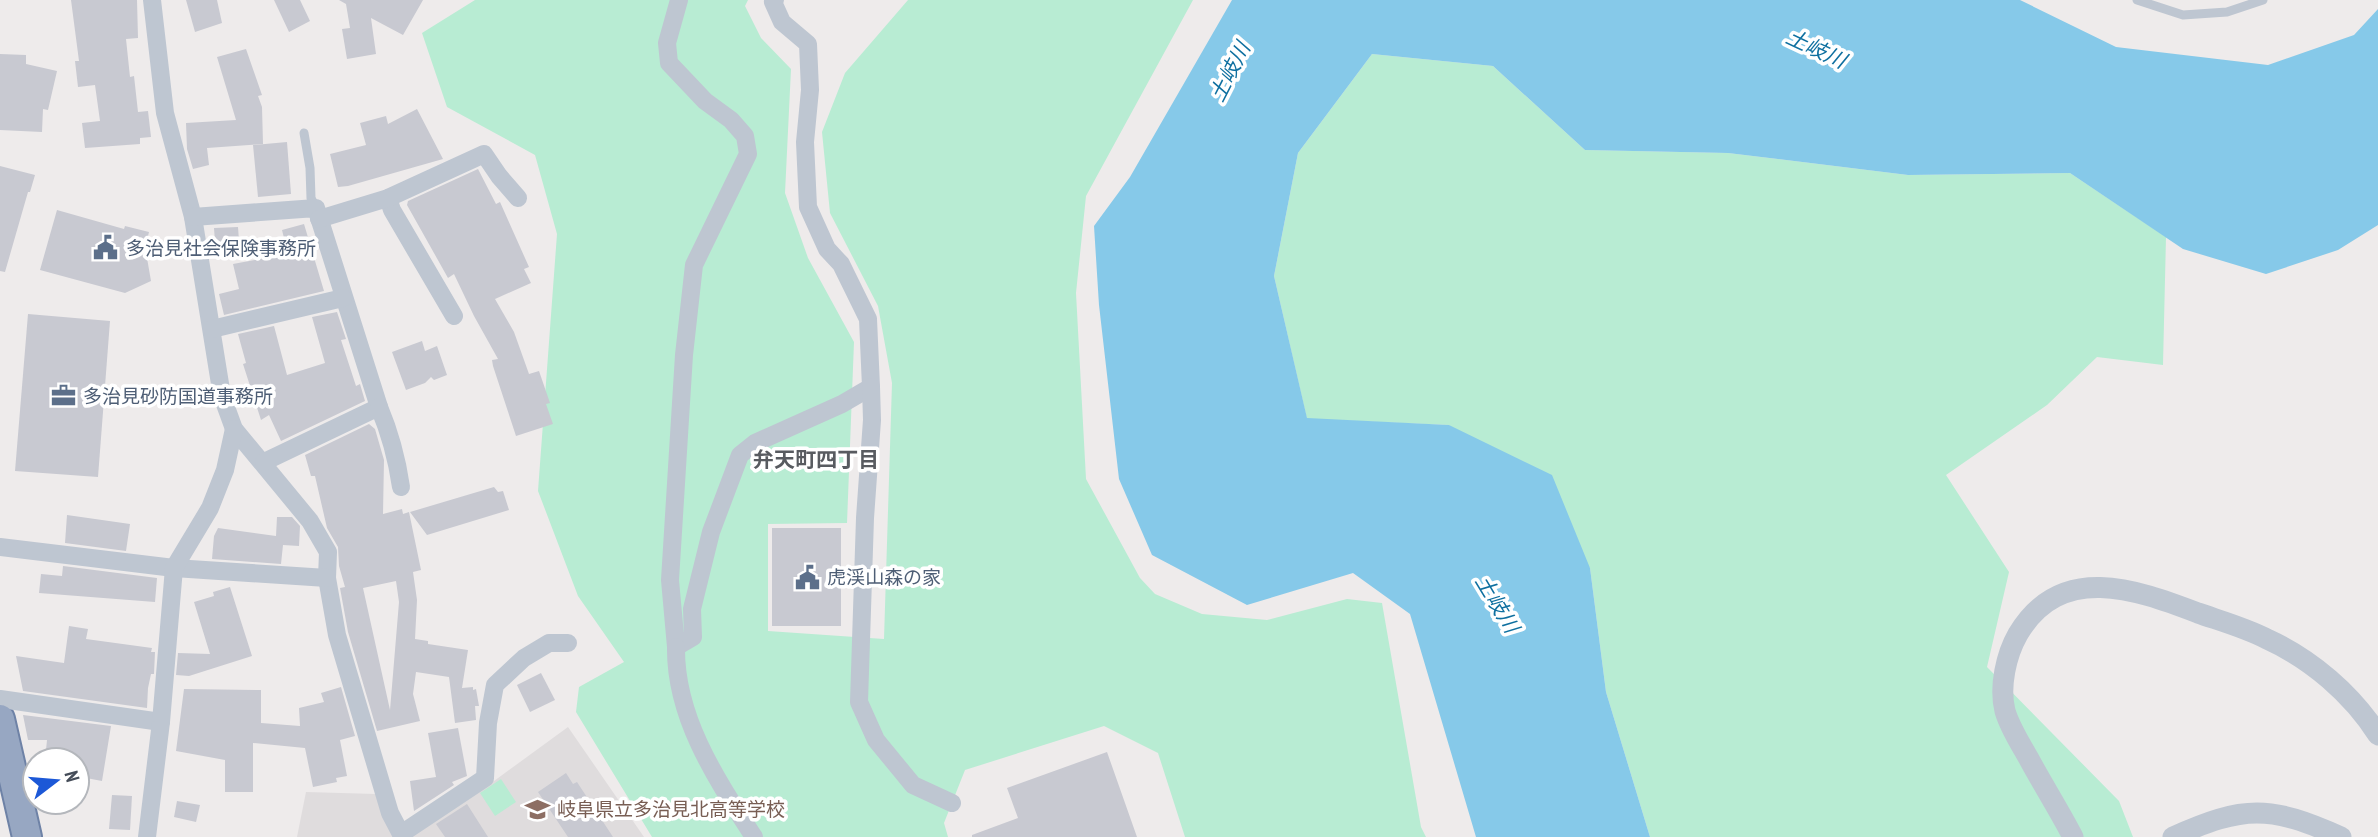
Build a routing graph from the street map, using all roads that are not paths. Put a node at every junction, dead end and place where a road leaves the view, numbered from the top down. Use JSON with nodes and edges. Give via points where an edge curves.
{"nodes":[{"id":1,"x":152,"y":0,"type":"edge"},
{"id":2,"x":679,"y":0,"type":"edge"},
{"id":3,"x":775,"y":0,"type":"edge"},
{"id":4,"x":2137,"y":0,"type":"edge"},
{"id":5,"x":2263,"y":0,"type":"edge"},
{"id":6,"x":304,"y":133,"type":"dead end"},
{"id":7,"x":388,"y":198,"type":"junction"},
{"id":8,"x":518,"y":198,"type":"dead end"},
{"id":9,"x":317,"y":213,"type":"junction"},
{"id":10,"x":192,"y":217,"type":"junction"},
{"id":11,"x":344,"y":298,"type":"junction"},
{"id":12,"x":454,"y":316,"type":"dead end"},
{"id":13,"x":212,"y":330,"type":"junction"},
{"id":14,"x":871,"y":387,"type":"junction"},
{"id":15,"x":379,"y":407,"type":"junction"},
{"id":16,"x":234,"y":429,"type":"junction"},
{"id":17,"x":264,"y":462,"type":"junction"},
{"id":18,"x":401,"y":487,"type":"dead end"},
{"id":19,"x":0,"y":547,"type":"edge"},
{"id":20,"x":174,"y":568,"type":"junction"},
{"id":21,"x":327,"y":578,"type":"junction"},
{"id":22,"x":568,"y":643,"type":"dead end"},
{"id":23,"x":676,"y":647,"type":"junction"},
{"id":24,"x":0,"y":699,"type":"edge"},
{"id":25,"x":0,"y":719,"type":"edge"},
{"id":26,"x":162,"y":722,"type":"junction"},
{"id":27,"x":2378,"y":735,"type":"edge"},
{"id":28,"x":952,"y":803,"type":"dead end"},
{"id":29,"x":27,"y":837,"type":"edge"},
{"id":30,"x":147,"y":837,"type":"edge"},
{"id":31,"x":754,"y":837,"type":"edge"},
{"id":32,"x":2073,"y":837,"type":"edge"},
{"id":33,"x":2173,"y":837,"type":"edge"},
{"id":34,"x":2341,"y":837,"type":"edge"}],
"edges":[{"from":1,"to":10,"type":"street","via":[[164,113]]},
{"from":2,"to":23,"type":"street","via":[[667,43],[669,63],[705,102],[731,120],[744,136],[748,154],[694,265],[670,580]]},
{"from":3,"to":14,"type":"street","via":[[782,22],[808,44],[808,207],[868,318]]},
{"from":4,"to":5,"type":"lane","via":[[2183,15],[2227,12]]},
{"from":6,"to":9,"type":"lane","via":[[311,198]]},
{"from":7,"to":8,"type":"street","via":[[484,154]]},
{"from":7,"to":9,"type":"street"},
{"from":7,"to":12,"type":"street"},
{"from":9,"to":10,"type":"street"},
{"from":9,"to":11,"type":"street"},
{"from":10,"to":13,"type":"street"},
{"from":11,"to":13,"type":"street"},
{"from":11,"to":15,"type":"street"},
{"from":13,"to":16,"type":"street","via":[[222,396]]},
{"from":14,"to":23,"type":"street","via":[[755,443],[740,455],[711,532],[692,609],[693,638]]},
{"from":14,"to":28,"type":"street","via":[[859,702],[876,740],[913,785]]},
{"from":15,"to":17,"type":"street"},
{"from":15,"to":18,"type":"street"},
{"from":16,"to":17,"type":"street"},
{"from":16,"to":20,"type":"street","via":[[226,470],[210,508]]},
{"from":17,"to":21,"type":"street","via":[[328,552]]},
{"from":19,"to":20,"type":"street"},
{"from":20,"to":21,"type":"street"},
{"from":20,"to":26,"type":"street"},
{"from":21,"to":22,"type":"street","via":[[337,635],[390,813],[401,834],[485,778],[495,685],[524,658],[549,643]]},
{"from":23,"to":31,"type":"street","via":[[676,669],[690,725]]},
{"from":24,"to":26,"type":"street"},
{"from":25,"to":29,"type":"highway"},
{"from":26,"to":30,"type":"street"},
{"from":27,"to":32,"type":"street","via":[[2347,694],[2268,639],[2141,593],[2108,586],[2078,589],[2037,609],[2025,623],[2009,650],[2004,684],[2012,730]]},
{"from":33,"to":34,"type":"street","via":[[2229,815],[2253,813],[2302,820]]}]}
